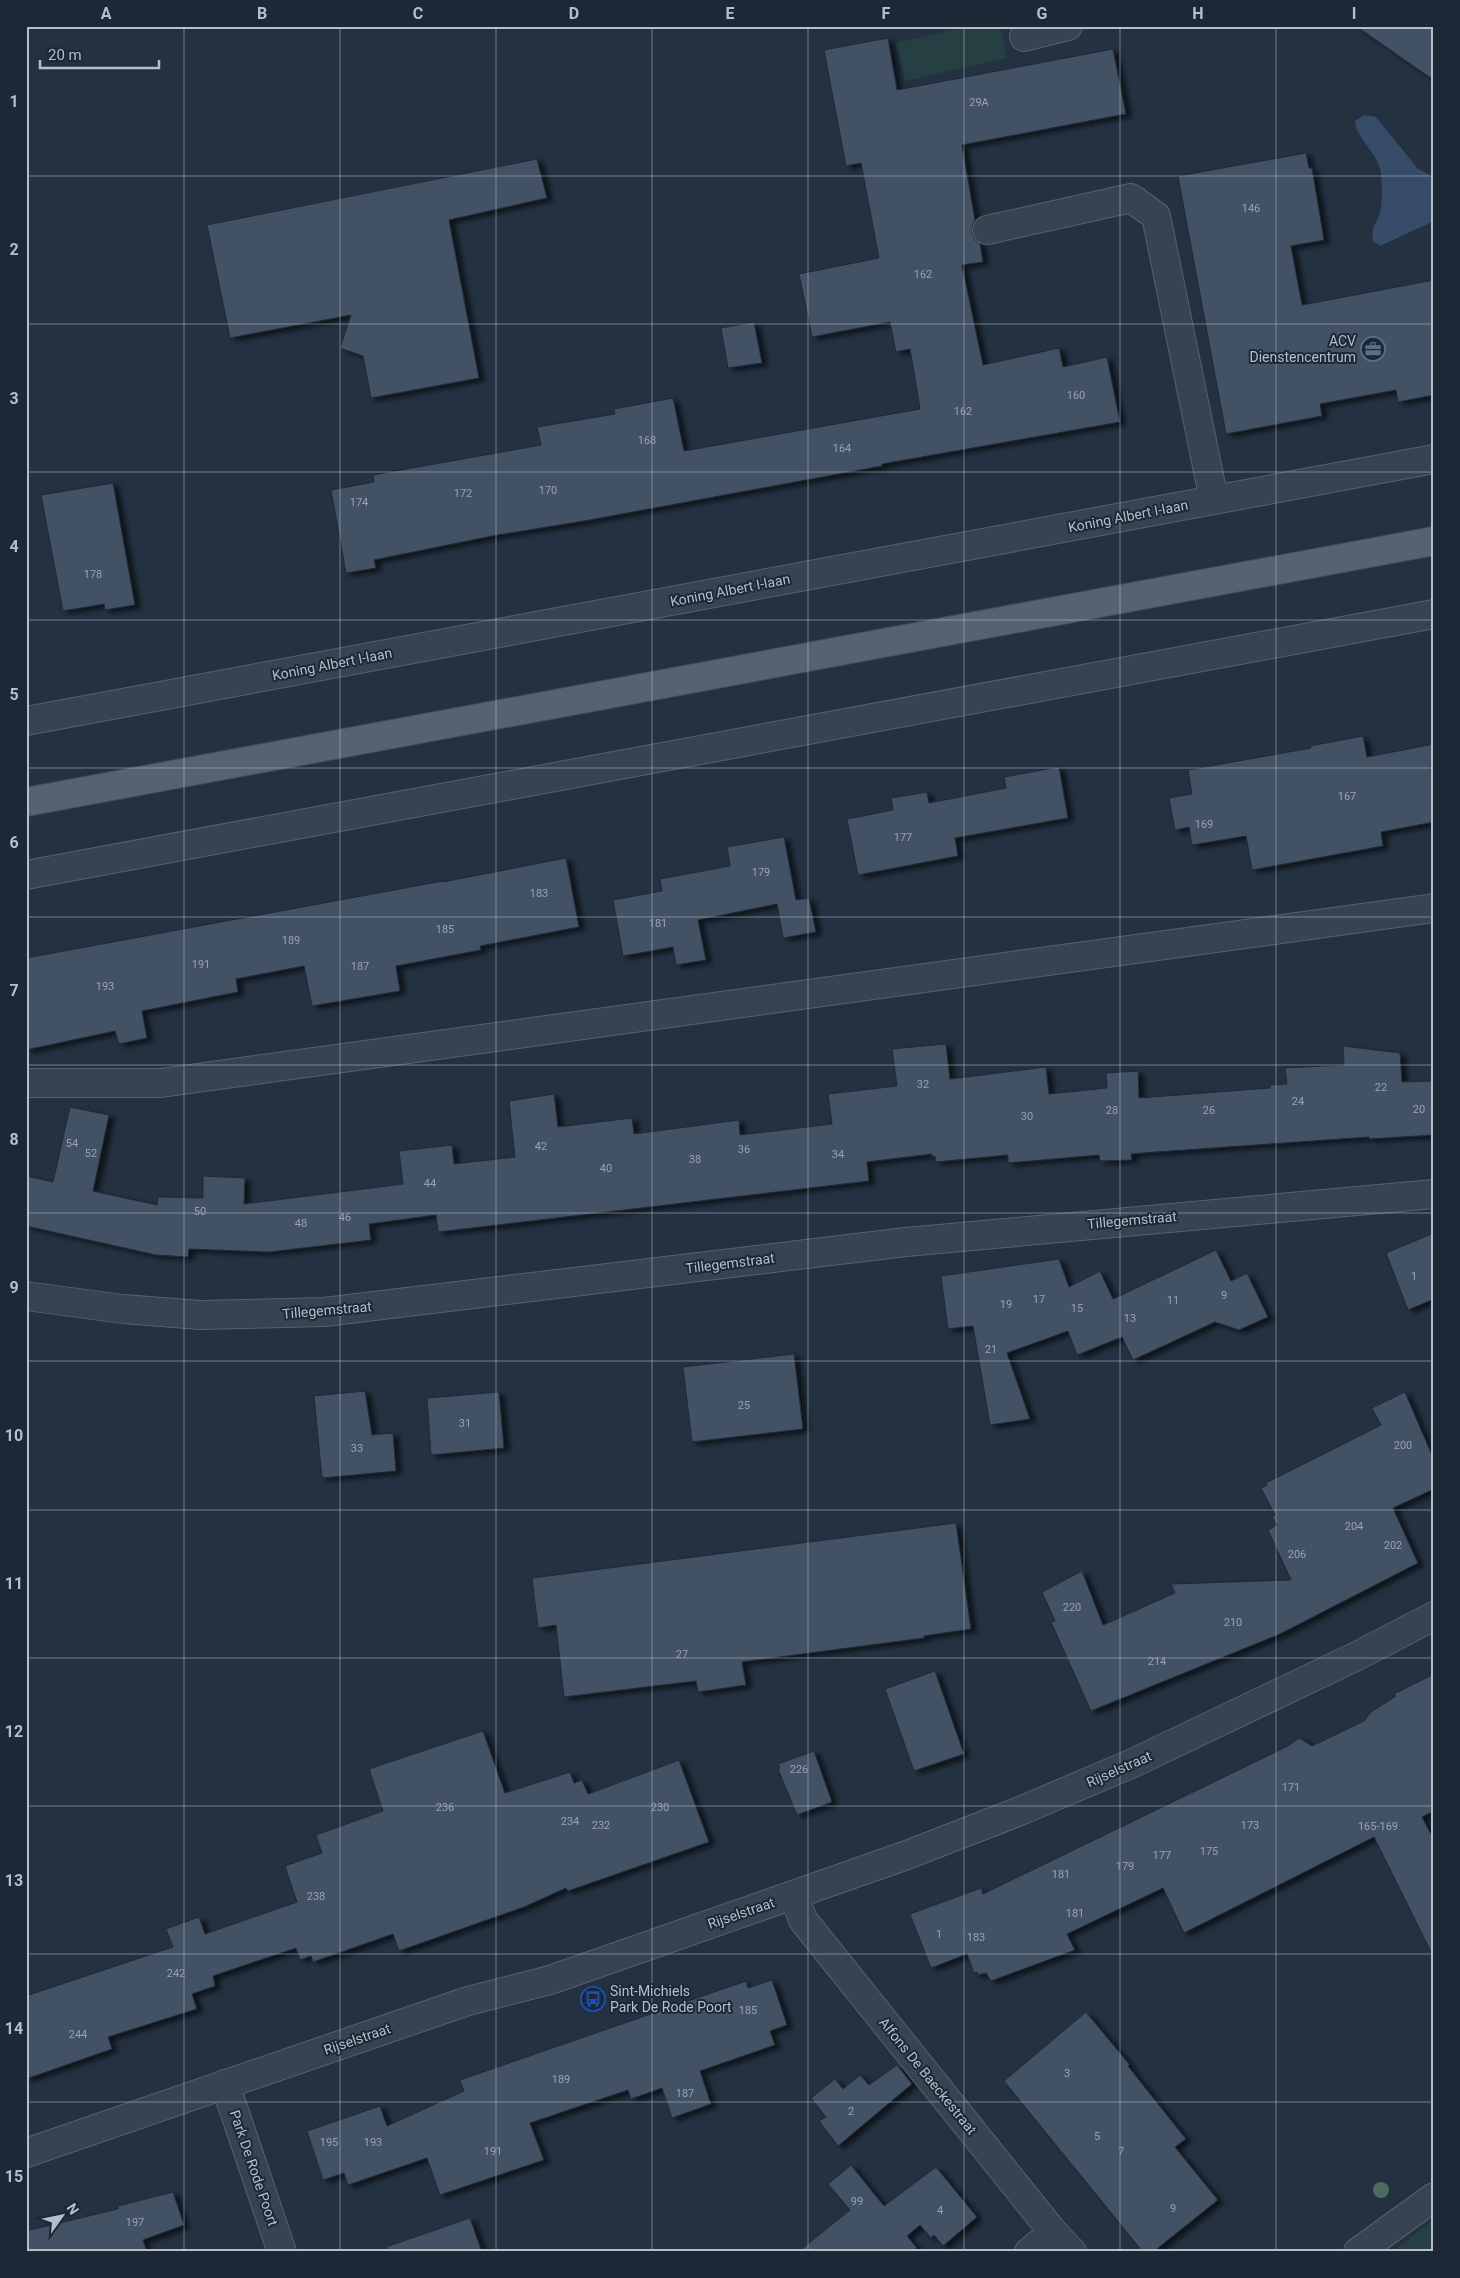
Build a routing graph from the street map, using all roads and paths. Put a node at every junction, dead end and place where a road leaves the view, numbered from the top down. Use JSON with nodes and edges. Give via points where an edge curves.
{"nodes":[{"id":1,"x":1068,"y":26,"type":"edge"},
{"id":2,"x":1024,"y":37,"type":"dead end"},
{"id":3,"x":987,"y":230,"type":"dead end"},
{"id":4,"x":1434,"y":459,"type":"edge"},
{"id":5,"x":1214,"y":500,"type":"junction"},
{"id":6,"x":1434,"y":541,"type":"edge"},
{"id":7,"x":1434,"y":614,"type":"edge"},
{"id":8,"x":26,"y":721,"type":"edge"},
{"id":9,"x":26,"y":802,"type":"edge"},
{"id":10,"x":26,"y":876,"type":"edge"},
{"id":11,"x":1434,"y":908,"type":"edge"},
{"id":12,"x":26,"y":1083,"type":"edge"},
{"id":13,"x":1434,"y":1194,"type":"edge"},
{"id":14,"x":26,"y":1296,"type":"edge"},
{"id":15,"x":1434,"y":1616,"type":"edge"},
{"id":16,"x":794,"y":1895,"type":"junction"},
{"id":17,"x":225,"y":2084,"type":"junction"},
{"id":18,"x":26,"y":2153,"type":"edge"},
{"id":19,"x":1434,"y":2196,"type":"edge"},
{"id":20,"x":1053,"y":2232,"type":"junction"},
{"id":21,"x":282,"y":2252,"type":"edge"},
{"id":22,"x":1029,"y":2252,"type":"edge"},
{"id":23,"x":1072,"y":2252,"type":"edge"},
{"id":24,"x":1358,"y":2252,"type":"edge"}],
"edges":[{"from":1,"to":2,"type":"street"},
{"from":3,"to":5,"type":"street","via":[[1131,198],[1156,216]]},
{"from":4,"to":5,"type":"street","name":"Koning Albert I-laan"},
{"from":5,"to":8,"type":"street","name":"Koning Albert I-laan"},
{"from":6,"to":9,"type":"main road"},
{"from":7,"to":10,"type":"street"},
{"from":11,"to":12,"type":"street","via":[[161,1083]]},
{"from":13,"to":14,"type":"street","name":"Tillegemstraat","via":[[906,1242],[324,1312],[200,1315],[122,1309]]},
{"from":15,"to":16,"type":"street","name":"Rijselstraat","via":[[1133,1763],[1020,1812]]},
{"from":16,"to":17,"type":"street","name":"Rijselstraat","via":[[550,1980],[468,2001]]},
{"from":16,"to":20,"type":"street","name":"Alfons De Baeckestraat","via":[[803,1920]]},
{"from":17,"to":18,"type":"street","name":"Rijselstraat"},
{"from":17,"to":21,"type":"street","name":"Park De Rode Poort"},
{"from":19,"to":24,"type":"street"},
{"from":20,"to":22,"type":"street"},
{"from":20,"to":23,"type":"street","name":"Alfons De Baeckestraat"}]}
